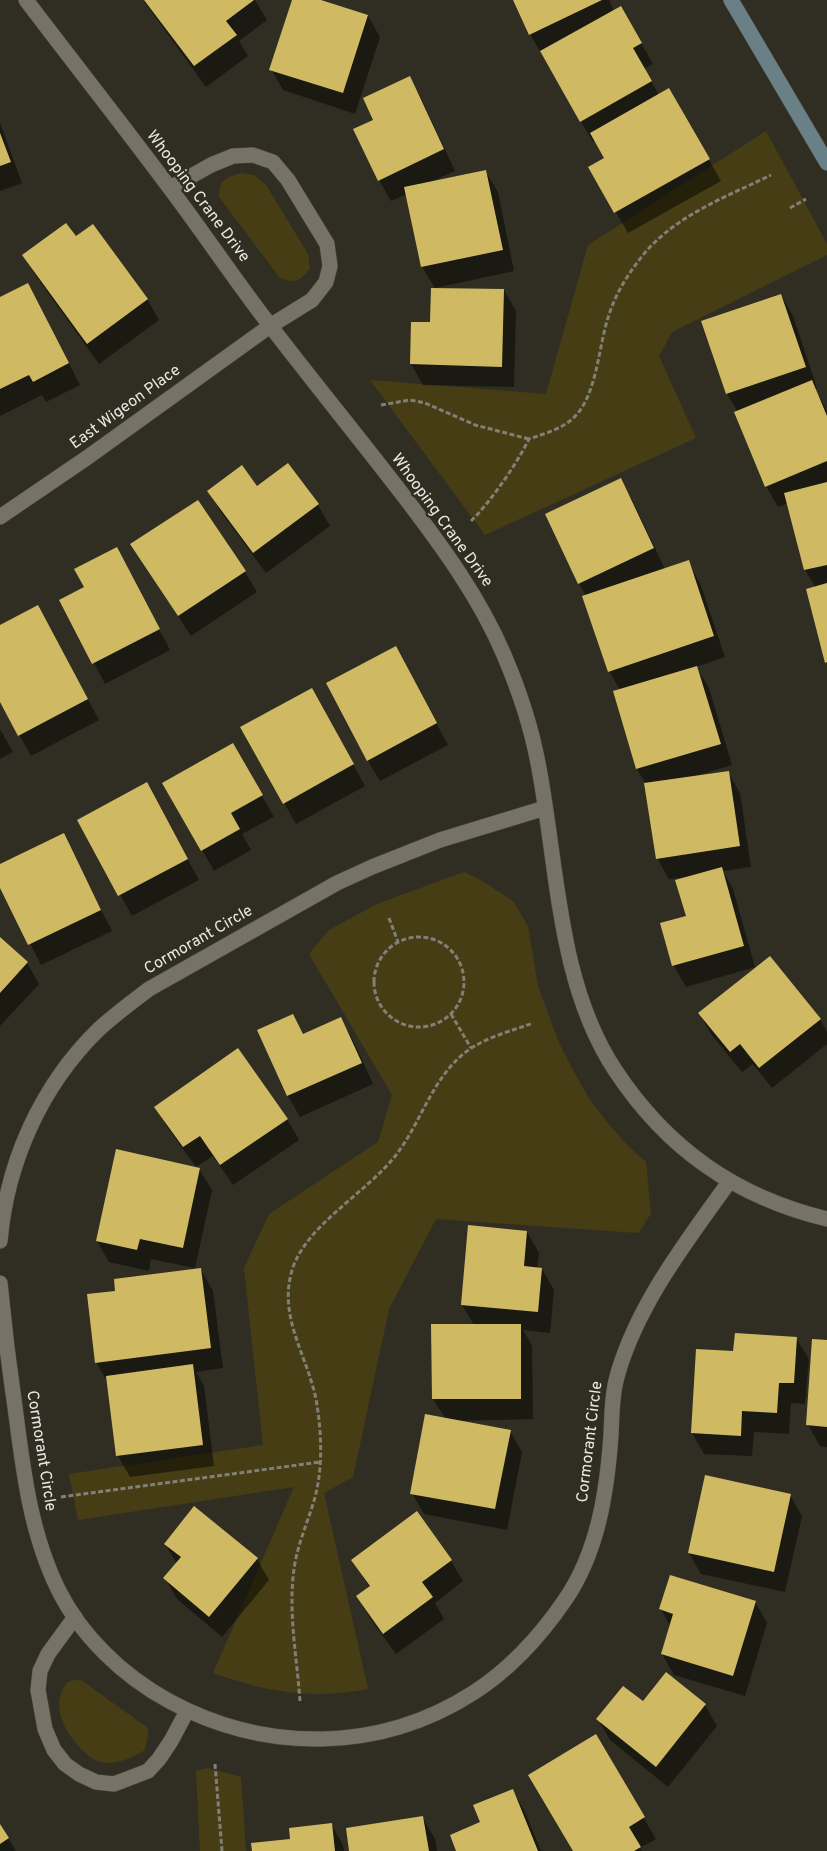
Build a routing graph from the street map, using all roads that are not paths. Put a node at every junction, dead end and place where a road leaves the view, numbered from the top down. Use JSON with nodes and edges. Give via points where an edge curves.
{"nodes":[{"id":1,"x":26,"y":0,"type":"edge"},
{"id":2,"x":731,"y":0,"type":"edge"},
{"id":3,"x":827,"y":163,"type":"edge"},
{"id":4,"x":170,"y":188,"type":"junction"},
{"id":5,"x":270,"y":326,"type":"junction"},
{"id":6,"x":0,"y":517,"type":"edge"},
{"id":7,"x":545,"y":808,"type":"junction"},
{"id":8,"x":729,"y":1182,"type":"junction"},
{"id":9,"x":827,"y":1219,"type":"edge"},
{"id":10,"x":0,"y":1241,"type":"edge"},
{"id":11,"x":0,"y":1283,"type":"edge"},
{"id":12,"x":75,"y":1617,"type":"junction"},
{"id":13,"x":187,"y":1711,"type":"junction"}],
"edges":[{"from":1,"to":4,"type":"street","name":"Whooping Crane Drive"},
{"from":2,"to":3,"type":"street"},
{"from":4,"to":5,"type":"street","name":"Whooping Crane Drive"},
{"from":4,"to":5,"type":"street","name":"East Wigeon Place","via":[[233,156],[253,155],[273,162],[288,180],[327,244],[330,266],[326,282],[312,300]]},
{"from":5,"to":6,"type":"street","name":"East Wigeon Place"},
{"from":5,"to":7,"type":"street","name":"Whooping Crane Drive","via":[[442,547],[487,618],[531,731]]},
{"from":7,"to":8,"type":"street","name":"Whooping Crane Drive","via":[[576,985],[601,1046],[615,1070],[664,1130],[692,1156]]},
{"from":7,"to":10,"type":"street","name":"Cormorant Circle","via":[[440,840],[372,867],[149,989],[122,1010],[77,1052],[42,1103],[9,1184]]},
{"from":8,"to":9,"type":"street","name":"Whooping Crane Drive","via":[[772,1203]]},
{"from":8,"to":13,"type":"street","name":"Cormorant Circle","via":[[662,1280],[635,1328],[616,1376],[605,1490],[591,1546],[566,1599],[514,1660],[473,1693],[431,1714],[396,1727],[343,1739],[292,1739],[227,1726]]},
{"from":11,"to":12,"type":"street","name":"Cormorant Circle","via":[[27,1494],[44,1555],[58,1589]]},
{"from":12,"to":13,"type":"street","name":"Cormorant Circle","via":[[86,1634],[122,1668]]},
{"from":12,"to":13,"type":"street","via":[[48,1654],[40,1671],[38,1690],[45,1729],[54,1750],[65,1764],[96,1782],[114,1784],[148,1771],[172,1741]]}]}
